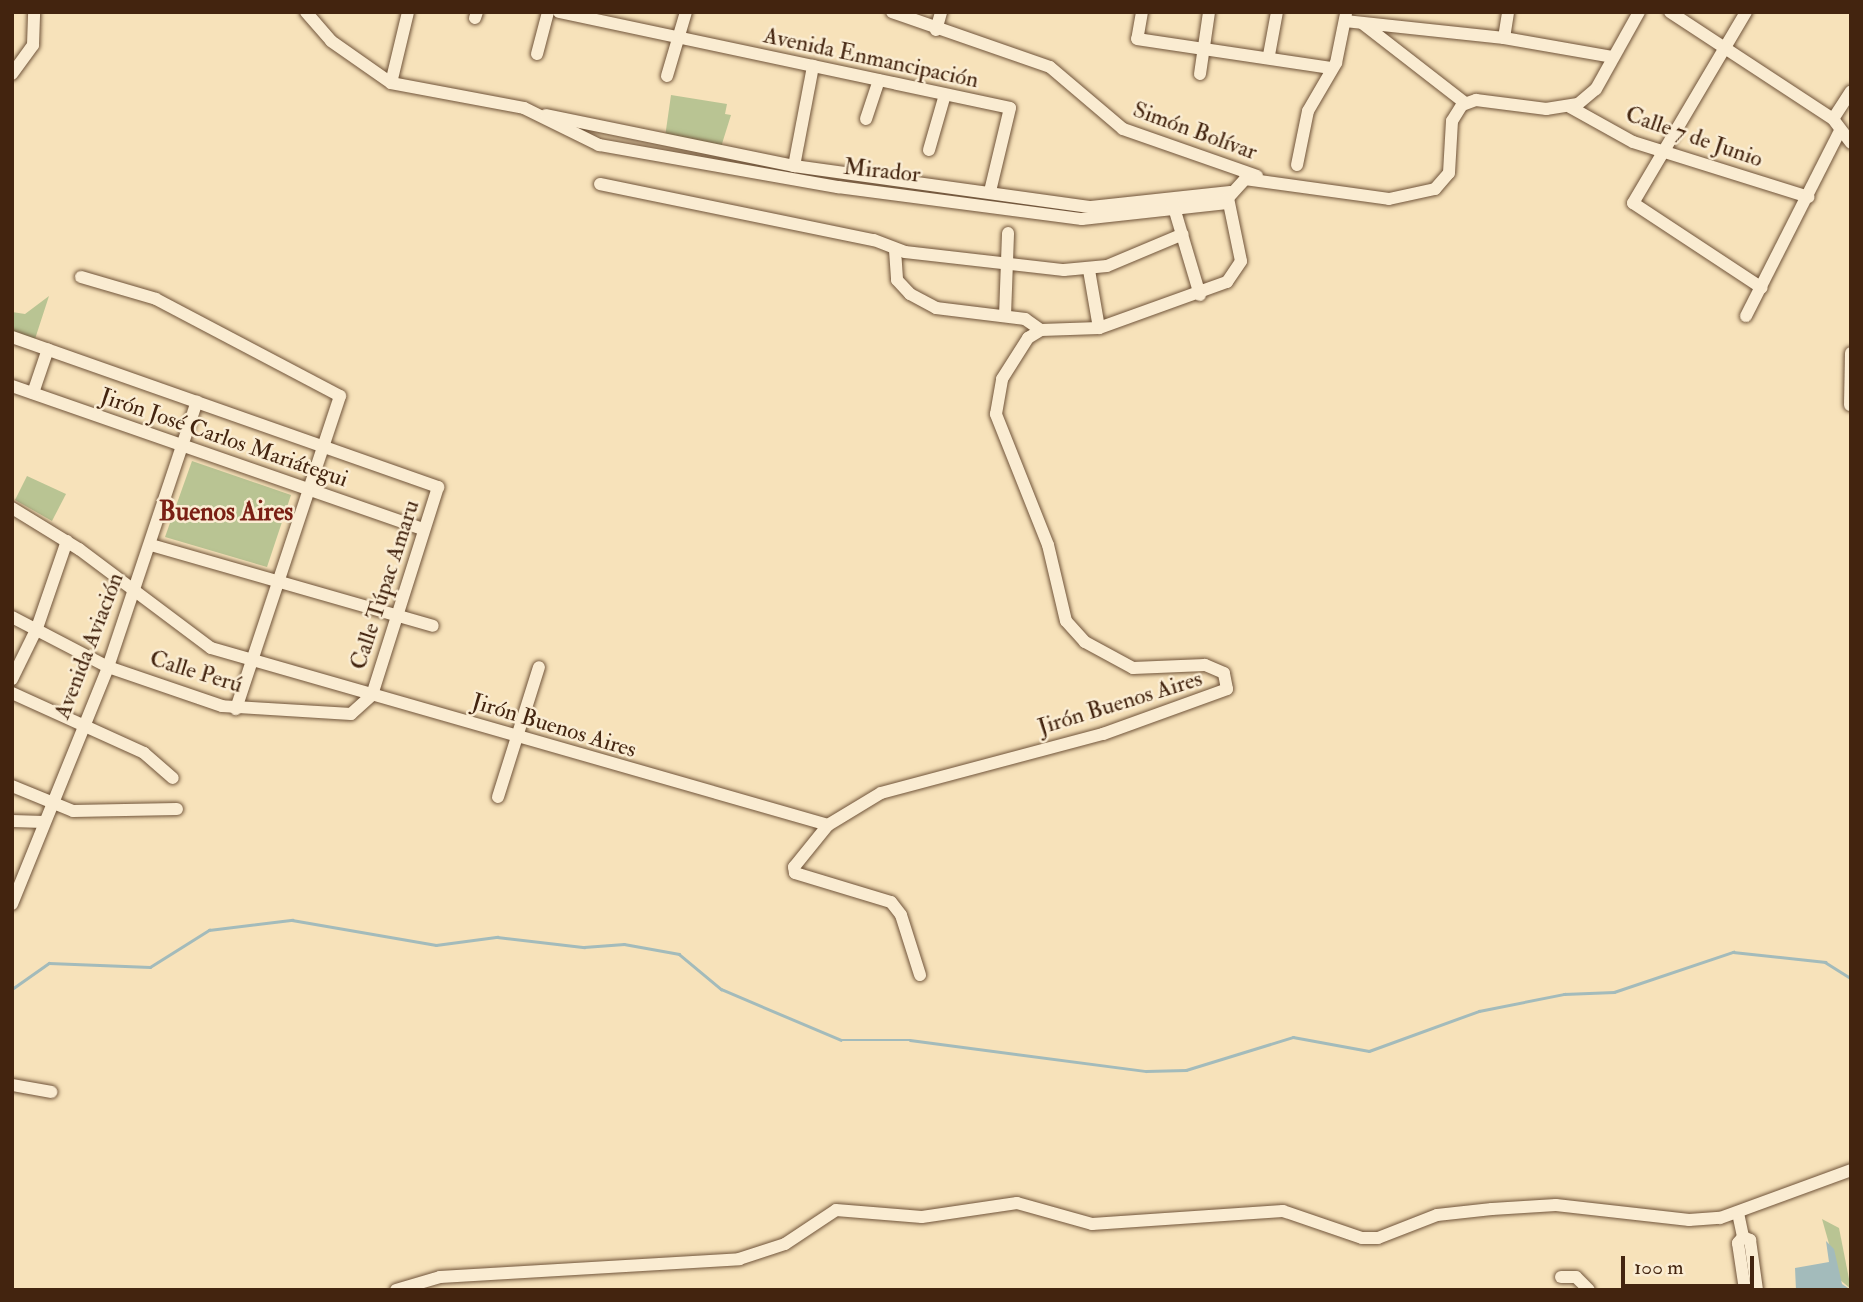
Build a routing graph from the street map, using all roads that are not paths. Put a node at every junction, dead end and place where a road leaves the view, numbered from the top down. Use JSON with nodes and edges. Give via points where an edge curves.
{"nodes":[{"id":1,"x":34,"y":12,"type":"edge"},
{"id":2,"x":306,"y":12,"type":"edge"},
{"id":3,"x":408,"y":12,"type":"edge"},
{"id":4,"x":548,"y":12,"type":"edge"},
{"id":5,"x":559,"y":12,"type":"edge"},
{"id":6,"x":686,"y":12,"type":"edge"},
{"id":7,"x":892,"y":12,"type":"edge"},
{"id":8,"x":941,"y":12,"type":"edge"},
{"id":9,"x":1142,"y":12,"type":"edge"},
{"id":10,"x":1209,"y":12,"type":"edge"},
{"id":11,"x":1278,"y":12,"type":"edge"},
{"id":12,"x":1508,"y":12,"type":"edge"},
{"id":13,"x":1639,"y":12,"type":"edge"},
{"id":14,"x":1670,"y":12,"type":"edge"},
{"id":15,"x":1746,"y":12,"type":"edge"},
{"id":16,"x":1346,"y":17,"type":"edge"},
{"id":17,"x":1362,"y":23,"type":"junction"},
{"id":18,"x":936,"y":30,"type":"junction"},
{"id":19,"x":679,"y":36,"type":"junction"},
{"id":20,"x":1504,"y":38,"type":"junction"},
{"id":21,"x":1203,"y":46,"type":"junction"},
{"id":22,"x":1723,"y":48,"type":"junction"},
{"id":23,"x":537,"y":54,"type":"dead end"},
{"id":24,"x":1269,"y":55,"type":"junction"},
{"id":25,"x":1613,"y":57,"type":"junction"},
{"id":26,"x":813,"y":66,"type":"junction"},
{"id":27,"x":1331,"y":68,"type":"junction"},
{"id":28,"x":12,"y":74,"type":"edge"},
{"id":29,"x":1200,"y":74,"type":"dead end"},
{"id":30,"x":667,"y":76,"type":"dead end"},
{"id":31,"x":879,"y":80,"type":"junction"},
{"id":32,"x":391,"y":83,"type":"junction"},
{"id":33,"x":1851,"y":91,"type":"edge"},
{"id":34,"x":944,"y":98,"type":"junction"},
{"id":35,"x":1465,"y":103,"type":"junction"},
{"id":36,"x":1570,"y":107,"type":"junction"},
{"id":37,"x":541,"y":114,"type":"junction"},
{"id":38,"x":866,"y":119,"type":"dead end"},
{"id":39,"x":1833,"y":119,"type":"junction"},
{"id":40,"x":1840,"y":131,"type":"junction"},
{"id":41,"x":1851,"y":143,"type":"edge"},
{"id":42,"x":929,"y":150,"type":"dead end"},
{"id":43,"x":1663,"y":151,"type":"junction"},
{"id":44,"x":1297,"y":165,"type":"dead end"},
{"id":45,"x":794,"y":166,"type":"junction"},
{"id":46,"x":1264,"y":179,"type":"junction"},
{"id":47,"x":600,"y":184,"type":"dead end"},
{"id":48,"x":990,"y":191,"type":"junction"},
{"id":49,"x":1228,"y":197,"type":"junction"},
{"id":50,"x":1809,"y":197,"type":"junction"},
{"id":51,"x":1173,"y":205,"type":"junction"},
{"id":52,"x":1008,"y":233,"type":"dead end"},
{"id":53,"x":1182,"y":234,"type":"junction"},
{"id":54,"x":895,"y":250,"type":"junction"},
{"id":55,"x":1006,"y":265,"type":"junction"},
{"id":56,"x":1089,"y":270,"type":"junction"},
{"id":57,"x":80,"y":277,"type":"dead end"},
{"id":58,"x":1762,"y":288,"type":"junction"},
{"id":59,"x":1200,"y":295,"type":"junction"},
{"id":60,"x":1004,"y":316,"type":"junction"},
{"id":61,"x":1746,"y":316,"type":"dead end"},
{"id":62,"x":1099,"y":328,"type":"junction"},
{"id":63,"x":1041,"y":330,"type":"junction"},
{"id":64,"x":12,"y":337,"type":"edge"},
{"id":65,"x":48,"y":349,"type":"junction"},
{"id":66,"x":1851,"y":353,"type":"edge"},
{"id":67,"x":12,"y":386,"type":"edge"},
{"id":68,"x":33,"y":393,"type":"junction"},
{"id":69,"x":197,"y":401,"type":"junction"},
{"id":70,"x":1850,"y":405,"type":"edge"},
{"id":71,"x":321,"y":444,"type":"junction"},
{"id":72,"x":183,"y":446,"type":"junction"},
{"id":73,"x":306,"y":488,"type":"junction"},
{"id":74,"x":12,"y":508,"type":"edge"},
{"id":75,"x":422,"y":529,"type":"junction"},
{"id":76,"x":67,"y":541,"type":"junction"},
{"id":77,"x":151,"y":545,"type":"junction"},
{"id":78,"x":276,"y":581,"type":"junction"},
{"id":79,"x":133,"y":589,"type":"junction"},
{"id":80,"x":399,"y":616,"type":"junction"},
{"id":81,"x":12,"y":617,"type":"edge"},
{"id":82,"x":433,"y":626,"type":"dead end"},
{"id":83,"x":37,"y":628,"type":"junction"},
{"id":84,"x":250,"y":659,"type":"junction"},
{"id":85,"x":108,"y":667,"type":"junction"},
{"id":86,"x":539,"y":667,"type":"dead end"},
{"id":87,"x":12,"y":679,"type":"edge"},
{"id":88,"x":12,"y":693,"type":"edge"},
{"id":89,"x":372,"y":695,"type":"junction"},
{"id":90,"x":236,"y":709,"type":"junction"},
{"id":91,"x":82,"y":727,"type":"junction"},
{"id":92,"x":514,"y":736,"type":"junction"},
{"id":93,"x":173,"y":778,"type":"dead end"},
{"id":94,"x":12,"y":786,"type":"edge"},
{"id":95,"x":498,"y":797,"type":"dead end"},
{"id":96,"x":52,"y":803,"type":"junction"},
{"id":97,"x":177,"y":809,"type":"dead end"},
{"id":98,"x":12,"y":821,"type":"edge"},
{"id":99,"x":44,"y":822,"type":"junction"},
{"id":100,"x":828,"y":825,"type":"junction"},
{"id":101,"x":12,"y":904,"type":"edge"},
{"id":102,"x":920,"y":975,"type":"dead end"},
{"id":103,"x":12,"y":1085,"type":"edge"},
{"id":104,"x":51,"y":1092,"type":"dead end"},
{"id":105,"x":1851,"y":1170,"type":"edge"},
{"id":106,"x":1738,"y":1213,"type":"junction"},
{"id":107,"x":1743,"y":1237,"type":"junction"},
{"id":108,"x":1561,"y":1277,"type":"dead end"},
{"id":109,"x":396,"y":1290,"type":"edge"},
{"id":110,"x":1589,"y":1290,"type":"edge"},
{"id":111,"x":1745,"y":1290,"type":"edge"},
{"id":112,"x":1757,"y":1290,"type":"edge"}],
"edges":[{"from":1,"to":28,"type":"street","via":[[33,45]]},
{"from":2,"to":32,"type":"street","name":"Mirador","via":[[331,41]]},
{"from":3,"to":32,"type":"street"},
{"from":4,"to":23,"type":"street"},
{"from":5,"to":19,"type":"street","name":"Avenida Enmancipación"},
{"from":6,"to":19,"type":"street"},
{"from":7,"to":18,"type":"street","name":"Simón Bolívar"},
{"from":8,"to":18,"type":"street"},
{"from":9,"to":21,"type":"street","via":[[1137,39]]},
{"from":10,"to":21,"type":"street"},
{"from":11,"to":24,"type":"street"},
{"from":12,"to":20,"type":"street"},
{"from":13,"to":25,"type":"street"},
{"from":14,"to":22,"type":"street"},
{"from":15,"to":22,"type":"street"},
{"from":16,"to":17,"type":"street"},
{"from":16,"to":27,"type":"street"},
{"from":17,"to":20,"type":"street"},
{"from":17,"to":35,"type":"street"},
{"from":18,"to":46,"type":"street","name":"Simón Bolívar","via":[[1050,67],[1123,130]]},
{"from":19,"to":26,"type":"street","name":"Avenida Enmancipación"},
{"from":19,"to":30,"type":"street"},
{"from":20,"to":25,"type":"street"},
{"from":21,"to":24,"type":"street"},
{"from":21,"to":29,"type":"street"},
{"from":22,"to":39,"type":"street"},
{"from":22,"to":43,"type":"street"},
{"from":24,"to":27,"type":"street"},
{"from":25,"to":36,"type":"street","via":[[1596,89]]},
{"from":26,"to":31,"type":"street","name":"Avenida Enmancipación"},
{"from":26,"to":45,"type":"street"},
{"from":27,"to":44,"type":"street","via":[[1308,111]]},
{"from":31,"to":34,"type":"street","name":"Avenida Enmancipación"},
{"from":31,"to":38,"type":"street"},
{"from":32,"to":37,"type":"street","name":"Mirador"},
{"from":33,"to":39,"type":"street"},
{"from":34,"to":42,"type":"street"},
{"from":34,"to":48,"type":"street","name":"Avenida Enmancipación","via":[[1010,108]]},
{"from":35,"to":36,"type":"street"},
{"from":35,"to":46,"type":"street","via":[[1452,121],[1449,173],[1420,195],[1389,199]]},
{"from":36,"to":43,"type":"street","name":"Calle 7 de Junio","via":[[1633,142]]},
{"from":37,"to":45,"type":"street","name":"Mirador"},
{"from":37,"to":51,"type":"street","name":"Mirador","via":[[599,145],[838,187],[1082,219]]},
{"from":39,"to":40,"type":"street"},
{"from":40,"to":41,"type":"street"},
{"from":40,"to":50,"type":"street"},
{"from":43,"to":50,"type":"street","name":"Calle 7 de Junio"},
{"from":43,"to":58,"type":"street","via":[[1633,203]]},
{"from":45,"to":48,"type":"street","name":"Mirador"},
{"from":46,"to":49,"type":"street","via":[[1245,179]]},
{"from":47,"to":54,"type":"street","via":[[874,240]]},
{"from":48,"to":51,"type":"street","name":"Mirador","via":[[1100,208]]},
{"from":49,"to":51,"type":"street","name":"Mirador"},
{"from":49,"to":59,"type":"street","via":[[1241,265],[1227,282]]},
{"from":50,"to":58,"type":"street"},
{"from":51,"to":53,"type":"street"},
{"from":52,"to":55,"type":"street"},
{"from":53,"to":56,"type":"street"},
{"from":53,"to":59,"type":"street"},
{"from":54,"to":55,"type":"street"},
{"from":54,"to":60,"type":"street","via":[[897,280],[909,294],[936,308]]},
{"from":55,"to":56,"type":"street"},
{"from":55,"to":60,"type":"street"},
{"from":56,"to":62,"type":"street"},
{"from":57,"to":71,"type":"street","via":[[156,299],[340,396]]},
{"from":58,"to":61,"type":"street"},
{"from":59,"to":62,"type":"street"},
{"from":60,"to":63,"type":"street","via":[[1025,319]]},
{"from":62,"to":63,"type":"street"},
{"from":63,"to":100,"type":"street","name":"Jirón Buenos Aires","via":[[1020,348],[1002,379],[996,414],[1048,545],[1066,621],[1085,642],[1133,668],[1205,665],[1224,673],[1227,689],[1096,736],[881,793]]},
{"from":64,"to":65,"type":"street"},
{"from":65,"to":68,"type":"street"},
{"from":65,"to":69,"type":"street"},
{"from":66,"to":70,"type":"street"},
{"from":67,"to":68,"type":"street","name":"Jirón José Carlos Mariátegui"},
{"from":68,"to":72,"type":"street","name":"Jirón José Carlos Mariátegui"},
{"from":69,"to":71,"type":"street"},
{"from":69,"to":72,"type":"street","name":"Avenida Aviación"},
{"from":71,"to":73,"type":"street"},
{"from":71,"to":75,"type":"street","name":"Calle Túpac Amaru","via":[[438,487]]},
{"from":72,"to":73,"type":"street","name":"Jirón José Carlos Mariátegui"},
{"from":72,"to":77,"type":"street","name":"Avenida Aviación"},
{"from":73,"to":75,"type":"street","name":"Jirón José Carlos Mariátegui"},
{"from":73,"to":78,"type":"street"},
{"from":74,"to":76,"type":"street","name":"Jirón Buenos Aires"},
{"from":75,"to":80,"type":"street","name":"Calle Túpac Amaru"},
{"from":76,"to":79,"type":"street","name":"Jirón Buenos Aires"},
{"from":76,"to":83,"type":"street"},
{"from":77,"to":78,"type":"street"},
{"from":77,"to":79,"type":"street","name":"Avenida Aviación"},
{"from":78,"to":80,"type":"street"},
{"from":78,"to":84,"type":"street"},
{"from":79,"to":84,"type":"street","name":"Jirón Buenos Aires","via":[[211,648]]},
{"from":79,"to":85,"type":"street","name":"Avenida Aviación"},
{"from":80,"to":82,"type":"street"},
{"from":80,"to":89,"type":"street","name":"Calle Túpac Amaru"},
{"from":81,"to":83,"type":"street","name":"Calle Perú"},
{"from":83,"to":85,"type":"street","name":"Calle Perú"},
{"from":83,"to":87,"type":"street"},
{"from":84,"to":89,"type":"street","name":"Jirón Buenos Aires"},
{"from":84,"to":90,"type":"street"},
{"from":85,"to":90,"type":"street","name":"Calle Perú"},
{"from":85,"to":91,"type":"street","name":"Avenida Aviación"},
{"from":86,"to":92,"type":"street"},
{"from":88,"to":91,"type":"street"},
{"from":89,"to":90,"type":"street","name":"Calle Perú","via":[[351,715]]},
{"from":89,"to":92,"type":"street","name":"Jirón Buenos Aires"},
{"from":91,"to":93,"type":"street","via":[[144,753]]},
{"from":91,"to":96,"type":"street","name":"Avenida Aviación"},
{"from":92,"to":95,"type":"street"},
{"from":92,"to":100,"type":"street","name":"Jirón Buenos Aires"},
{"from":94,"to":96,"type":"street"},
{"from":96,"to":97,"type":"street","via":[[82,811]]},
{"from":96,"to":99,"type":"street","name":"Avenida Aviación"},
{"from":98,"to":99,"type":"street"},
{"from":99,"to":101,"type":"street","name":"Avenida Aviación"},
{"from":100,"to":102,"type":"street","via":[[794,867],[795,873],[891,902],[901,915]]},
{"from":103,"to":104,"type":"street"},
{"from":105,"to":106,"type":"street"},
{"from":106,"to":107,"type":"street"},
{"from":106,"to":109,"type":"street","via":[[1689,1220],[1556,1205],[1492,1209],[1437,1214],[1378,1238],[1362,1238],[1283,1211],[1092,1224],[1017,1203],[922,1217],[836,1210],[785,1244],[739,1259],[440,1278]]},
{"from":107,"to":111,"type":"street","via":[[1738,1243]]},
{"from":107,"to":112,"type":"street","via":[[1750,1240]]},
{"from":108,"to":110,"type":"street","via":[[1576,1277]]}]}
